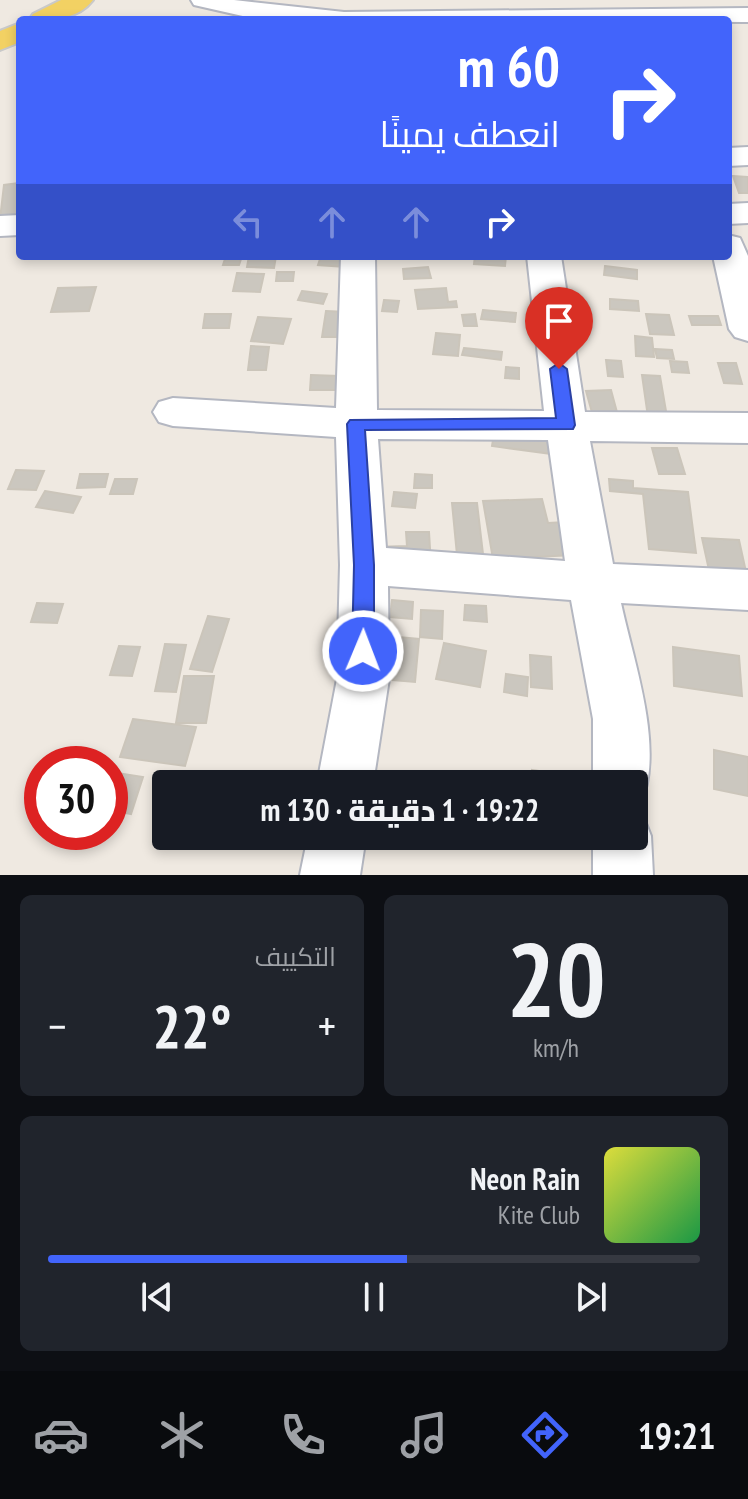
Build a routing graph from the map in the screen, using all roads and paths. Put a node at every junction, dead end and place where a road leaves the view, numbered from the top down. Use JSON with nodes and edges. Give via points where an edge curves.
{"nodes":[{"id":1,"x":80,"y":0,"type":"edge"},
{"id":2,"x":203,"y":0,"type":"edge"},
{"id":3,"x":696,"y":8,"type":"edge"},
{"id":4,"x":748,"y":15,"type":"edge"},
{"id":5,"x":50,"y":16,"type":"edge"},
{"id":6,"x":297,"y":16,"type":"edge"},
{"id":7,"x":675,"y":16,"type":"edge"},
{"id":8,"x":358,"y":260,"type":"edge"},
{"id":9,"x":545,"y":260,"type":"edge"},
{"id":10,"x":732,"y":260,"type":"edge"},
{"id":11,"x":748,"y":329,"type":"edge"},
{"id":12,"x":173,"y":412,"type":"dead end"},
{"id":13,"x":356,"y":424,"type":"junction"},
{"id":14,"x":566,"y":425,"type":"junction"},
{"id":15,"x":748,"y":428,"type":"edge"},
{"id":16,"x":364,"y":565,"type":"junction"},
{"id":17,"x":592,"y":582,"type":"junction"},
{"id":18,"x":748,"y":590,"type":"edge"},
{"id":19,"x":347,"y":770,"type":"edge"},
{"id":20,"x":621,"y":770,"type":"edge"},
{"id":21,"x":334,"y":850,"type":"edge"},
{"id":22,"x":622,"y":850,"type":"edge"},
{"id":23,"x":330,"y":875,"type":"edge"},
{"id":24,"x":623,"y":875,"type":"edge"}],
"edges":[{"from":1,"to":5,"type":"main road"},
{"from":2,"to":6,"type":"street"},
{"from":3,"to":4,"type":"street"},
{"from":3,"to":7,"type":"street"},
{"from":8,"to":13,"type":"street"},
{"from":9,"to":14,"type":"street"},
{"from":10,"to":11,"type":"street"},
{"from":12,"to":13,"type":"street"},
{"from":13,"to":14,"type":"street"},
{"from":13,"to":16,"type":"street"},
{"from":14,"to":15,"type":"street"},
{"from":14,"to":17,"type":"street"},
{"from":16,"to":17,"type":"street"},
{"from":16,"to":19,"type":"street","via":[[363,679]]},
{"from":17,"to":18,"type":"street"},
{"from":17,"to":20,"type":"street","via":[[620,719]]},
{"from":21,"to":23,"type":"street"},
{"from":22,"to":24,"type":"street"}]}
